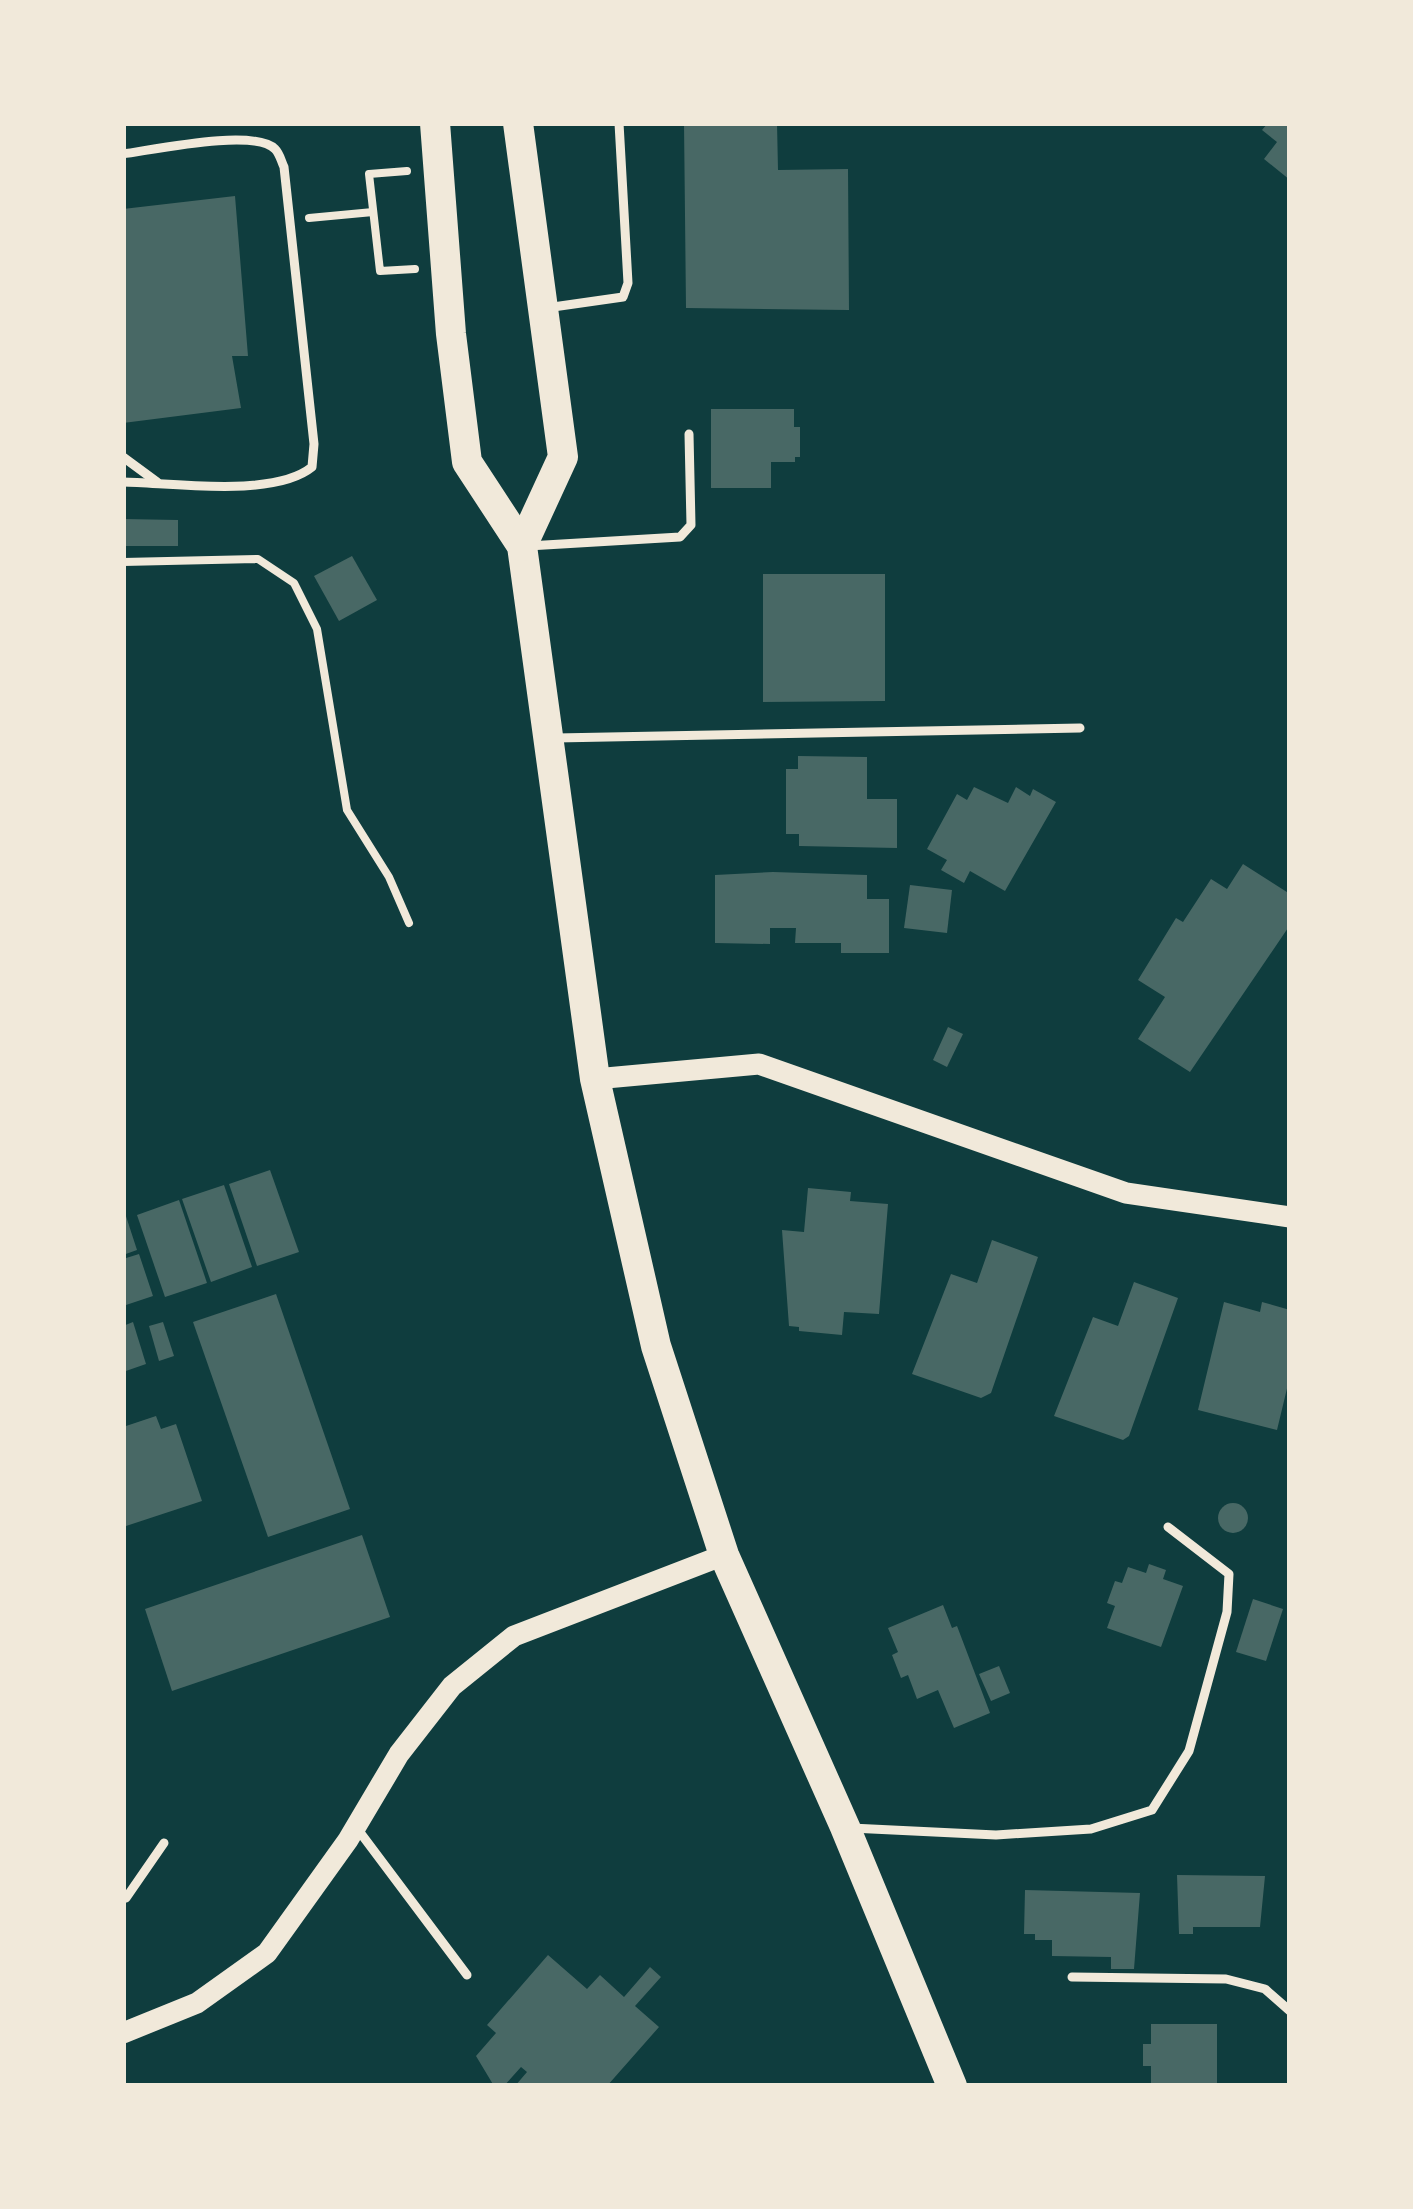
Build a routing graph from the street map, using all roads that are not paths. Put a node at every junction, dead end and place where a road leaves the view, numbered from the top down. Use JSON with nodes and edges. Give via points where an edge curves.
{"nodes":[{"id":1,"x":435,"y":123,"type":"edge"},
{"id":2,"x":520,"y":123,"type":"edge"},
{"id":3,"x":620,"y":123,"type":"edge"},
{"id":4,"x":123,"y":154,"type":"edge"},
{"id":5,"x":542,"y":309,"type":"junction"},
{"id":6,"x":688,"y":434,"type":"dead end"},
{"id":7,"x":123,"y":457,"type":"edge"},
{"id":8,"x":123,"y":482,"type":"edge"},
{"id":9,"x":157,"y":482,"type":"junction"},
{"id":10,"x":522,"y":546,"type":"junction"},
{"id":11,"x":1080,"y":728,"type":"dead end"},
{"id":12,"x":550,"y":738,"type":"junction"},
{"id":13,"x":595,"y":1079,"type":"junction"},
{"id":14,"x":1290,"y":1217,"type":"edge"},
{"id":15,"x":1168,"y":1527,"type":"dead end"},
{"id":16,"x":724,"y":1555,"type":"junction"},
{"id":17,"x":356,"y":1827,"type":"junction"},
{"id":18,"x":845,"y":1827,"type":"junction"},
{"id":19,"x":164,"y":1843,"type":"dead end"},
{"id":20,"x":126,"y":1898,"type":"edge"},
{"id":21,"x":466,"y":1975,"type":"dead end"},
{"id":22,"x":1072,"y":1977,"type":"dead end"},
{"id":23,"x":1290,"y":2011,"type":"edge"},
{"id":24,"x":123,"y":2033,"type":"edge"},
{"id":25,"x":952,"y":2086,"type":"edge"}],
"edges":[{"from":1,"to":10,"type":"main road","via":[[466,462]]},
{"from":2,"to":5,"type":"main road"},
{"from":3,"to":5,"type":"lane","via":[[623,297]]},
{"from":4,"to":9,"type":"lane","via":[[241,139],[275,149],[284,167],[314,444],[312,467],[274,484]]},
{"from":5,"to":10,"type":"main road","via":[[563,457]]},
{"from":6,"to":10,"type":"lane","via":[[691,525],[680,537]]},
{"from":7,"to":9,"type":"lane"},
{"from":8,"to":9,"type":"lane"},
{"from":10,"to":12,"type":"main road"},
{"from":11,"to":12,"type":"lane"},
{"from":12,"to":13,"type":"main road"},
{"from":13,"to":14,"type":"street","via":[[759,1064],[1126,1193]]},
{"from":13,"to":16,"type":"main road","via":[[656,1346]]},
{"from":15,"to":18,"type":"lane","via":[[1228,1574],[1228,1612],[1189,1751],[1152,1810],[1091,1828],[996,1835]]},
{"from":16,"to":17,"type":"street","via":[[514,1636],[452,1686]]},
{"from":16,"to":18,"type":"main road"},
{"from":17,"to":21,"type":"lane"},
{"from":17,"to":24,"type":"street","via":[[267,1953],[197,2003]]},
{"from":18,"to":25,"type":"main road"},
{"from":19,"to":20,"type":"lane"},
{"from":22,"to":23,"type":"lane","via":[[1226,1979],[1265,1989]]}]}
